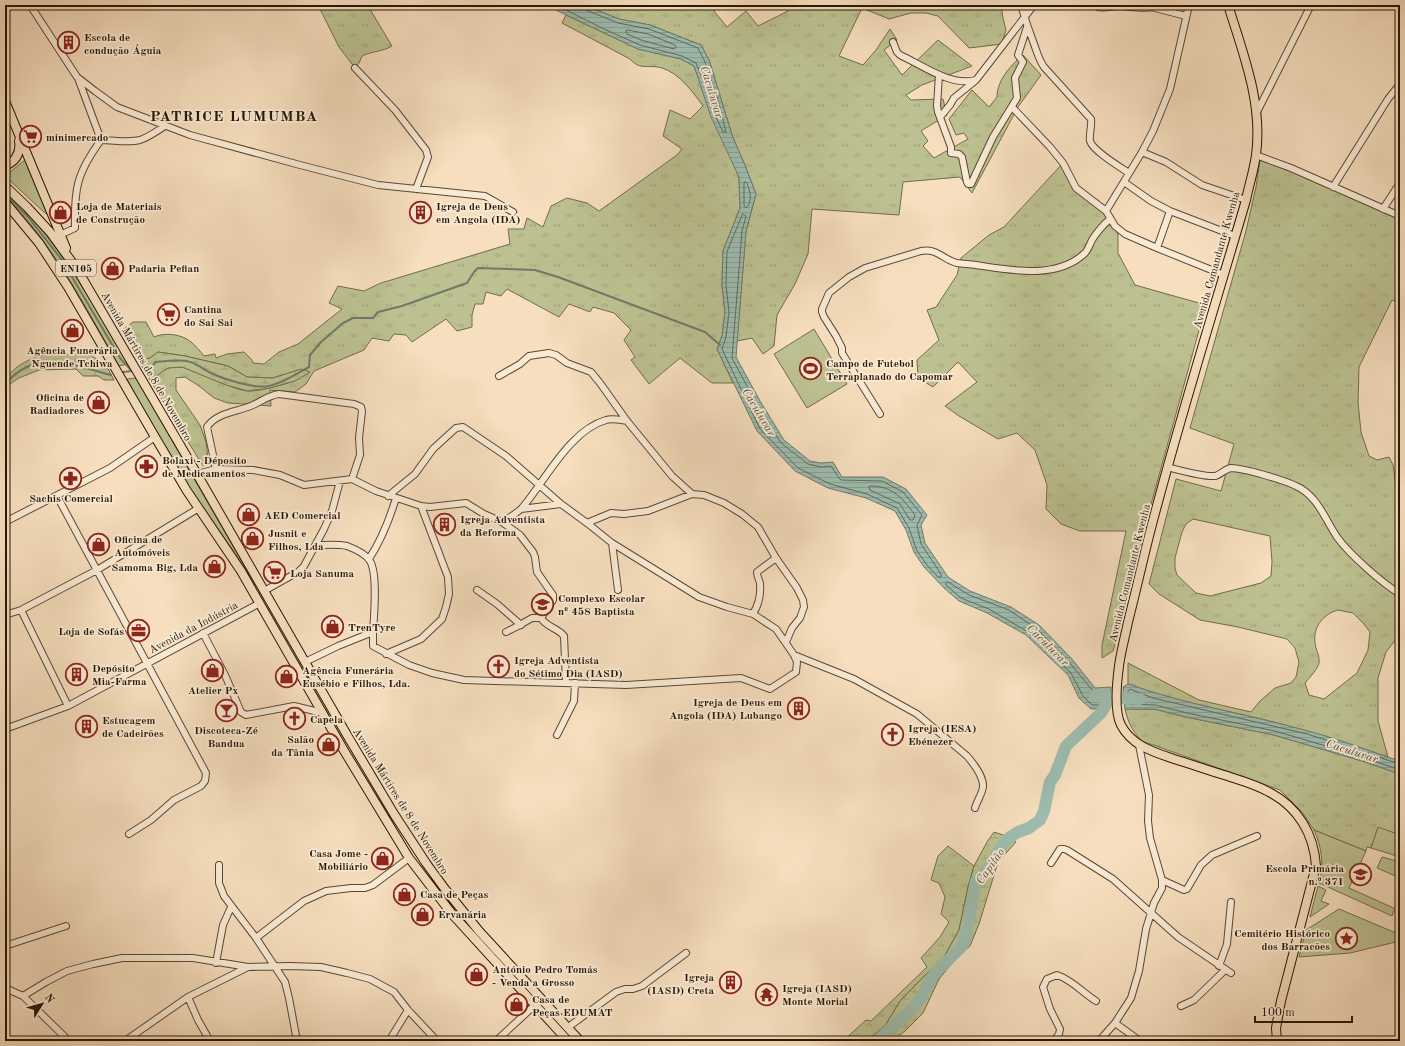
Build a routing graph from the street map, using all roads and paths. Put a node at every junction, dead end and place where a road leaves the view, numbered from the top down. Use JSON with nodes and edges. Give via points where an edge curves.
{"nodes":[{"id":1,"x":30,"y":5,"type":"edge"},
{"id":2,"x":1021,"y":5,"type":"edge"},
{"id":3,"x":1034,"y":5,"type":"edge"},
{"id":4,"x":1093,"y":5,"type":"edge"},
{"id":5,"x":1164,"y":5,"type":"edge"},
{"id":6,"x":1189,"y":5,"type":"edge"},
{"id":7,"x":1228,"y":5,"type":"edge"},
{"id":8,"x":1311,"y":5,"type":"edge"},
{"id":9,"x":1155,"y":8,"type":"junction"},
{"id":10,"x":1186,"y":16,"type":"junction"},
{"id":11,"x":1024,"y":18,"type":"junction"},
{"id":12,"x":1027,"y":27,"type":"junction"},
{"id":13,"x":893,"y":42,"type":"dead end"},
{"id":14,"x":355,"y":68,"type":"dead end"},
{"id":15,"x":939,"y":75,"type":"junction"},
{"id":16,"x":77,"y":76,"type":"junction"},
{"id":17,"x":976,"y":80,"type":"junction"},
{"id":18,"x":1400,"y":84,"type":"edge"},
{"id":19,"x":5,"y":101,"type":"edge"},
{"id":20,"x":1012,"y":107,"type":"junction"},
{"id":21,"x":1256,"y":114,"type":"junction"},
{"id":22,"x":940,"y":117,"type":"junction"},
{"id":23,"x":165,"y":126,"type":"junction"},
{"id":24,"x":17,"y":132,"type":"junction"},
{"id":25,"x":101,"y":140,"type":"junction"},
{"id":26,"x":1142,"y":152,"type":"junction"},
{"id":27,"x":1256,"y":155,"type":"junction"},
{"id":28,"x":5,"y":166,"type":"edge"},
{"id":29,"x":1129,"y":173,"type":"junction"},
{"id":30,"x":1124,"y":182,"type":"junction"},
{"id":31,"x":1400,"y":183,"type":"edge"},
{"id":32,"x":5,"y":186,"type":"edge"},
{"id":33,"x":1333,"y":187,"type":"junction"},
{"id":34,"x":416,"y":190,"type":"junction"},
{"id":35,"x":1246,"y":200,"type":"junction"},
{"id":36,"x":5,"y":202,"type":"edge"},
{"id":37,"x":1383,"y":209,"type":"junction"},
{"id":38,"x":1106,"y":211,"type":"junction"},
{"id":39,"x":1170,"y":211,"type":"junction"},
{"id":40,"x":513,"y":212,"type":"dead end"},
{"id":41,"x":1400,"y":216,"type":"edge"},
{"id":42,"x":1110,"y":219,"type":"junction"},
{"id":43,"x":60,"y":235,"type":"junction"},
{"id":44,"x":1235,"y":236,"type":"junction"},
{"id":45,"x":1157,"y":248,"type":"junction"},
{"id":46,"x":70,"y":258,"type":"junction"},
{"id":47,"x":1224,"y":275,"type":"junction"},
{"id":48,"x":498,"y":376,"type":"dead end"},
{"id":49,"x":880,"y":414,"type":"dead end"},
{"id":50,"x":627,"y":421,"type":"junction"},
{"id":51,"x":155,"y":437,"type":"junction"},
{"id":52,"x":1167,"y":467,"type":"junction"},
{"id":53,"x":216,"y":469,"type":"junction"},
{"id":54,"x":197,"y":474,"type":"junction"},
{"id":55,"x":352,"y":479,"type":"junction"},
{"id":56,"x":340,"y":481,"type":"junction"},
{"id":57,"x":539,"y":484,"type":"junction"},
{"id":58,"x":692,"y":494,"type":"junction"},
{"id":59,"x":57,"y":496,"type":"junction"},
{"id":60,"x":388,"y":496,"type":"junction"},
{"id":61,"x":396,"y":498,"type":"junction"},
{"id":62,"x":561,"y":504,"type":"junction"},
{"id":63,"x":421,"y":506,"type":"junction"},
{"id":64,"x":199,"y":508,"type":"junction"},
{"id":65,"x":521,"y":508,"type":"junction"},
{"id":66,"x":5,"y":522,"type":"edge"},
{"id":67,"x":502,"y":522,"type":"junction"},
{"id":68,"x":588,"y":523,"type":"junction"},
{"id":69,"x":612,"y":543,"type":"junction"},
{"id":70,"x":316,"y":545,"type":"junction"},
{"id":71,"x":776,"y":558,"type":"junction"},
{"id":72,"x":369,"y":559,"type":"junction"},
{"id":73,"x":97,"y":570,"type":"junction"},
{"id":74,"x":477,"y":590,"type":"dead end"},
{"id":75,"x":618,"y":590,"type":"dead end"},
{"id":76,"x":264,"y":591,"type":"junction"},
{"id":77,"x":1400,"y":594,"type":"edge"},
{"id":78,"x":260,"y":603,"type":"junction"},
{"id":79,"x":21,"y":610,"type":"junction"},
{"id":80,"x":754,"y":614,"type":"junction"},
{"id":81,"x":5,"y":615,"type":"edge"},
{"id":82,"x":540,"y":618,"type":"junction"},
{"id":83,"x":521,"y":625,"type":"junction"},
{"id":84,"x":373,"y":632,"type":"junction"},
{"id":85,"x":506,"y":632,"type":"dead end"},
{"id":86,"x":203,"y":633,"type":"junction"},
{"id":87,"x":786,"y":642,"type":"junction"},
{"id":88,"x":386,"y":654,"type":"junction"},
{"id":89,"x":794,"y":655,"type":"junction"},
{"id":90,"x":306,"y":662,"type":"junction"},
{"id":91,"x":146,"y":663,"type":"junction"},
{"id":92,"x":566,"y":683,"type":"junction"},
{"id":93,"x":575,"y":683,"type":"junction"},
{"id":94,"x":68,"y":706,"type":"junction"},
{"id":95,"x":323,"y":713,"type":"junction"},
{"id":96,"x":5,"y":729,"type":"edge"},
{"id":97,"x":557,"y":735,"type":"dead end"},
{"id":98,"x":1139,"y":745,"type":"junction"},
{"id":99,"x":975,"y":808,"type":"dead end"},
{"id":100,"x":129,"y":834,"type":"dead end"},
{"id":101,"x":1257,"y":836,"type":"dead end"},
{"id":102,"x":409,"y":858,"type":"junction"},
{"id":103,"x":1051,"y":863,"type":"dead end"},
{"id":104,"x":219,"y":865,"type":"dead end"},
{"id":105,"x":1162,"y":880,"type":"junction"},
{"id":106,"x":1231,"y":902,"type":"dead end"},
{"id":107,"x":231,"y":907,"type":"junction"},
{"id":108,"x":1151,"y":913,"type":"junction"},
{"id":109,"x":66,"y":926,"type":"dead end"},
{"id":110,"x":256,"y":938,"type":"junction"},
{"id":111,"x":5,"y":946,"type":"edge"},
{"id":112,"x":686,"y":953,"type":"dead end"},
{"id":113,"x":216,"y":963,"type":"junction"},
{"id":114,"x":1219,"y":966,"type":"junction"},
{"id":115,"x":248,"y":967,"type":"junction"},
{"id":116,"x":276,"y":967,"type":"junction"},
{"id":117,"x":5,"y":988,"type":"edge"},
{"id":118,"x":23,"y":996,"type":"junction"},
{"id":119,"x":188,"y":997,"type":"junction"},
{"id":120,"x":1096,"y":1000,"type":"dead end"},
{"id":121,"x":535,"y":1005,"type":"junction"},
{"id":122,"x":1181,"y":1006,"type":"dead end"},
{"id":123,"x":408,"y":1010,"type":"junction"},
{"id":124,"x":1115,"y":1023,"type":"junction"},
{"id":125,"x":567,"y":1028,"type":"junction"},
{"id":126,"x":69,"y":1041,"type":"edge"},
{"id":127,"x":125,"y":1041,"type":"edge"},
{"id":128,"x":210,"y":1041,"type":"edge"},
{"id":129,"x":297,"y":1041,"type":"edge"},
{"id":130,"x":389,"y":1041,"type":"edge"},
{"id":131,"x":437,"y":1041,"type":"edge"},
{"id":132,"x":496,"y":1041,"type":"edge"},
{"id":133,"x":568,"y":1041,"type":"edge"},
{"id":134,"x":580,"y":1041,"type":"edge"},
{"id":135,"x":1054,"y":1041,"type":"edge"},
{"id":136,"x":1099,"y":1041,"type":"edge"},
{"id":137,"x":1140,"y":1041,"type":"edge"},
{"id":138,"x":1277,"y":1041,"type":"edge"}],
"edges":[{"from":1,"to":16,"type":"street"},
{"from":2,"to":11,"type":"street"},
{"from":3,"to":11,"type":"street"},
{"from":4,"to":9,"type":"street","via":[[1102,8]]},
{"from":5,"to":9,"type":"street"},
{"from":6,"to":10,"type":"street"},
{"from":7,"to":21,"type":"main road","name":"Avenida Comandante Kwenha","via":[[1249,76]]},
{"from":8,"to":21,"type":"street"},
{"from":9,"to":10,"type":"street"},
{"from":10,"to":26,"type":"street","via":[[1170,90]]},
{"from":11,"to":12,"type":"street"},
{"from":11,"to":17,"type":"street"},
{"from":12,"to":20,"type":"street","via":[[1018,55],[1022,62],[1015,78],[1018,95]]},
{"from":12,"to":29,"type":"street","via":[[1039,60],[1091,119],[1092,144]]},
{"from":13,"to":15,"type":"street","via":[[896,52],[900,55]]},
{"from":14,"to":34,"type":"street","via":[[395,110],[426,150],[428,157]]},
{"from":15,"to":17,"type":"street","via":[[965,82]]},
{"from":15,"to":22,"type":"street","via":[[937,106]]},
{"from":16,"to":23,"type":"street","via":[[117,107]]},
{"from":16,"to":25,"type":"street"},
{"from":17,"to":22,"type":"street","via":[[954,98]]},
{"from":18,"to":33,"type":"street"},
{"from":19,"to":24,"type":"main road"},
{"from":20,"to":22,"type":"street","via":[[993,137],[971,184],[967,182],[962,156],[951,153]]},
{"from":20,"to":38,"type":"street","via":[[1063,163],[1076,188]]},
{"from":21,"to":27,"type":"main road","name":"Avenida Comandante Kwenha"},
{"from":23,"to":25,"type":"street","via":[[141,140]]},
{"from":23,"to":34,"type":"street","via":[[378,185]]},
{"from":24,"to":28,"type":"main road","via":[[20,144],[18,156]]},
{"from":24,"to":43,"type":"main road"},
{"from":25,"to":43,"type":"street","via":[[85,164],[76,186],[76,228]]},
{"from":26,"to":29,"type":"street"},
{"from":26,"to":35,"type":"street","via":[[1166,162],[1202,186]]},
{"from":27,"to":33,"type":"street"},
{"from":27,"to":35,"type":"main road","name":"Avenida Comandante Kwenha"},
{"from":29,"to":30,"type":"street"},
{"from":30,"to":38,"type":"street"},
{"from":30,"to":39,"type":"street"},
{"from":31,"to":37,"type":"street"},
{"from":32,"to":46,"type":"main road","name":"Avenida Mártires de 8 de Novembro","number":"EN105","via":[[39,219]]},
{"from":33,"to":37,"type":"street"},
{"from":34,"to":40,"type":"street","via":[[485,196]]},
{"from":35,"to":44,"type":"main road","name":"Avenida Comandante Kwenha"},
{"from":36,"to":51,"type":"main road","name":"Avenida Mártires de 8 de Novembro","number":"EN105","via":[[52,262]]},
{"from":37,"to":41,"type":"street"},
{"from":38,"to":42,"type":"street"},
{"from":39,"to":44,"type":"street"},
{"from":39,"to":45,"type":"street"},
{"from":42,"to":45,"type":"street","via":[[1125,234]]},
{"from":42,"to":49,"type":"street","via":[[1085,253],[1058,268],[1041,271],[996,269],[951,261],[934,251],[921,250],[865,268],[834,288],[828,294],[822,312],[824,318],[836,336],[842,353]]},
{"from":43,"to":46,"type":"main road"},
{"from":44,"to":47,"type":"main road","name":"Avenida Comandante Kwenha"},
{"from":45,"to":47,"type":"street"},
{"from":46,"to":54,"type":"main road","name":"Avenida Mártires de 8 de Novembro","number":"EN105"},
{"from":47,"to":52,"type":"main road","name":"Avenida Comandante Kwenha"},
{"from":48,"to":50,"type":"street","via":[[529,356],[549,353],[556,355],[591,372]]},
{"from":50,"to":57,"type":"street","via":[[608,419],[583,432]]},
{"from":50,"to":58,"type":"street","via":[[672,476]]},
{"from":51,"to":59,"type":"street","via":[[110,468]]},
{"from":51,"to":64,"type":"main road","name":"Avenida Mártires de 8 de Novembro","number":"EN105"},
{"from":52,"to":77,"type":"street","via":[[1216,476],[1230,468],[1240,469],[1297,486],[1317,504],[1337,538],[1352,555]]},
{"from":52,"to":98,"type":"main road","name":"Avenida Comandante Kwenha","via":[[1119,664],[1117,686],[1121,724]]},
{"from":53,"to":54,"type":"street"},
{"from":53,"to":55,"type":"street","via":[[207,427],[211,421],[252,406],[273,394],[279,394],[361,407],[360,455]]},
{"from":53,"to":56,"type":"street","via":[[253,470],[280,475],[304,485]]},
{"from":54,"to":76,"type":"main road","name":"Avenida Mártires de 8 de Novembro","number":"EN105"},
{"from":55,"to":56,"type":"street"},
{"from":55,"to":60,"type":"street"},
{"from":56,"to":70,"type":"street","via":[[332,512]]},
{"from":57,"to":60,"type":"street","via":[[489,444],[460,427],[433,449],[415,474]]},
{"from":57,"to":62,"type":"street"},
{"from":57,"to":65,"type":"street"},
{"from":58,"to":68,"type":"street","via":[[648,510],[624,514],[611,513]]},
{"from":58,"to":71,"type":"street","via":[[704,495],[742,514],[758,527]]},
{"from":59,"to":66,"type":"street"},
{"from":59,"to":73,"type":"street"},
{"from":60,"to":61,"type":"street"},
{"from":61,"to":63,"type":"street"},
{"from":61,"to":72,"type":"street","via":[[380,543]]},
{"from":62,"to":65,"type":"street"},
{"from":62,"to":68,"type":"street"},
{"from":63,"to":67,"type":"street","via":[[466,503]]},
{"from":63,"to":88,"type":"street","via":[[448,577],[449,594],[446,607],[442,619],[420,639]]},
{"from":64,"to":73,"type":"street"},
{"from":64,"to":78,"type":"main road","name":"Avenida Mártires de 8 de Novembro","number":"EN105"},
{"from":65,"to":67,"type":"street"},
{"from":67,"to":82,"type":"street","via":[[520,535],[533,552],[536,572],[552,595],[553,600]]},
{"from":68,"to":69,"type":"street"},
{"from":69,"to":75,"type":"street"},
{"from":69,"to":80,"type":"street","via":[[699,597]]},
{"from":70,"to":72,"type":"street","via":[[346,546],[361,552]]},
{"from":70,"to":76,"type":"street","via":[[298,572]]},
{"from":71,"to":80,"type":"street","via":[[756,572],[760,582],[760,599]]},
{"from":71,"to":87,"type":"street","via":[[797,588],[804,607]]},
{"from":72,"to":84,"type":"street","via":[[373,566],[374,582]]},
{"from":73,"to":79,"type":"street"},
{"from":73,"to":91,"type":"street"},
{"from":74,"to":83,"type":"street"},
{"from":76,"to":90,"type":"main road","name":"Avenida Mártires de 8 de Novembro","number":"EN105"},
{"from":78,"to":86,"type":"street","name":"Avenida da Indústria"},
{"from":78,"to":95,"type":"main road","name":"Avenida Mártires de 8 de Novembro","number":"EN105"},
{"from":79,"to":81,"type":"street"},
{"from":79,"to":94,"type":"street"},
{"from":80,"to":87,"type":"street","via":[[776,629]]},
{"from":82,"to":83,"type":"street","via":[[532,618]]},
{"from":82,"to":92,"type":"street","via":[[564,636]]},
{"from":83,"to":85,"type":"street"},
{"from":84,"to":88,"type":"street","via":[[373,646]]},
{"from":84,"to":90,"type":"street"},
{"from":86,"to":91,"type":"street","name":"Avenida da Indústria"},
{"from":86,"to":95,"type":"street","via":[[241,712],[246,716],[294,706]]},
{"from":87,"to":89,"type":"street"},
{"from":88,"to":92,"type":"street","via":[[432,673],[464,680]]},
{"from":89,"to":93,"type":"street","via":[[797,662],[796,672],[770,689],[741,678],[626,685]]},
{"from":89,"to":99,"type":"street","via":[[854,679],[917,714],[967,756],[982,782],[982,790]]},
{"from":90,"to":125,"type":"main road","name":"Avenida Mártires de 8 de Novembro","number":"EN105","via":[[394,814],[426,863],[460,909]]},
{"from":91,"to":94,"type":"street","name":"Avenida da Indústria"},
{"from":91,"to":100,"type":"street","via":[[206,773],[205,781],[200,786],[174,800],[151,820]]},
{"from":92,"to":93,"type":"street"},
{"from":93,"to":97,"type":"street","via":[[574,701]]},
{"from":94,"to":96,"type":"street","name":"Avenida da Indústria"},
{"from":95,"to":102,"type":"main road","name":"Avenida Mártires de 8 de Novembro","number":"EN105"},
{"from":98,"to":105,"type":"street","via":[[1149,795],[1150,838]]},
{"from":98,"to":138,"type":"main road","name":"Avenida Comandante Kwenha","via":[[1268,791],[1281,799],[1297,815],[1311,839],[1316,866],[1280,1001]]},
{"from":101,"to":105,"type":"street","via":[[1212,855],[1202,865],[1187,889]]},
{"from":102,"to":110,"type":"street","via":[[373,885],[326,891],[304,901]]},
{"from":102,"to":121,"type":"main road","name":"Avenida Mártires de 8 de Novembro","number":"EN105","via":[[452,914]]},
{"from":103,"to":108,"type":"street","via":[[1060,849],[1064,848],[1113,880]]},
{"from":104,"to":107,"type":"street","via":[[220,890]]},
{"from":105,"to":108,"type":"street","via":[[1162,888]]},
{"from":106,"to":114,"type":"street","via":[[1226,944]]},
{"from":107,"to":110,"type":"street"},
{"from":107,"to":113,"type":"street","via":[[223,924]]},
{"from":108,"to":114,"type":"street","via":[[1178,937]]},
{"from":108,"to":124,"type":"street","via":[[1131,998]]},
{"from":109,"to":111,"type":"street"},
{"from":110,"to":116,"type":"street"},
{"from":112,"to":125,"type":"street","via":[[642,986],[616,992]]},
{"from":113,"to":115,"type":"street"},
{"from":113,"to":118,"type":"street","via":[[192,958],[122,958],[67,971]]},
{"from":114,"to":122,"type":"street","via":[[1228,971],[1194,1000]]},
{"from":115,"to":116,"type":"street"},
{"from":115,"to":119,"type":"street"},
{"from":116,"to":123,"type":"street","via":[[321,967],[370,979],[394,992]]},
{"from":116,"to":129,"type":"street","via":[[285,982],[290,998]]},
{"from":117,"to":118,"type":"street"},
{"from":118,"to":126,"type":"street"},
{"from":119,"to":127,"type":"street"},
{"from":119,"to":128,"type":"street"},
{"from":120,"to":135,"type":"street","via":[[1065,977],[1057,975],[1047,979],[1043,987],[1060,1029]]},
{"from":121,"to":132,"type":"street"},
{"from":121,"to":133,"type":"main road","name":"Avenida Mártires de 8 de Novembro","number":"EN105"},
{"from":123,"to":130,"type":"street"},
{"from":123,"to":131,"type":"street"},
{"from":124,"to":136,"type":"street"},
{"from":124,"to":137,"type":"street"},
{"from":125,"to":134,"type":"main road","name":"Avenida Mártires de 8 de Novembro","number":"EN105"}]}
